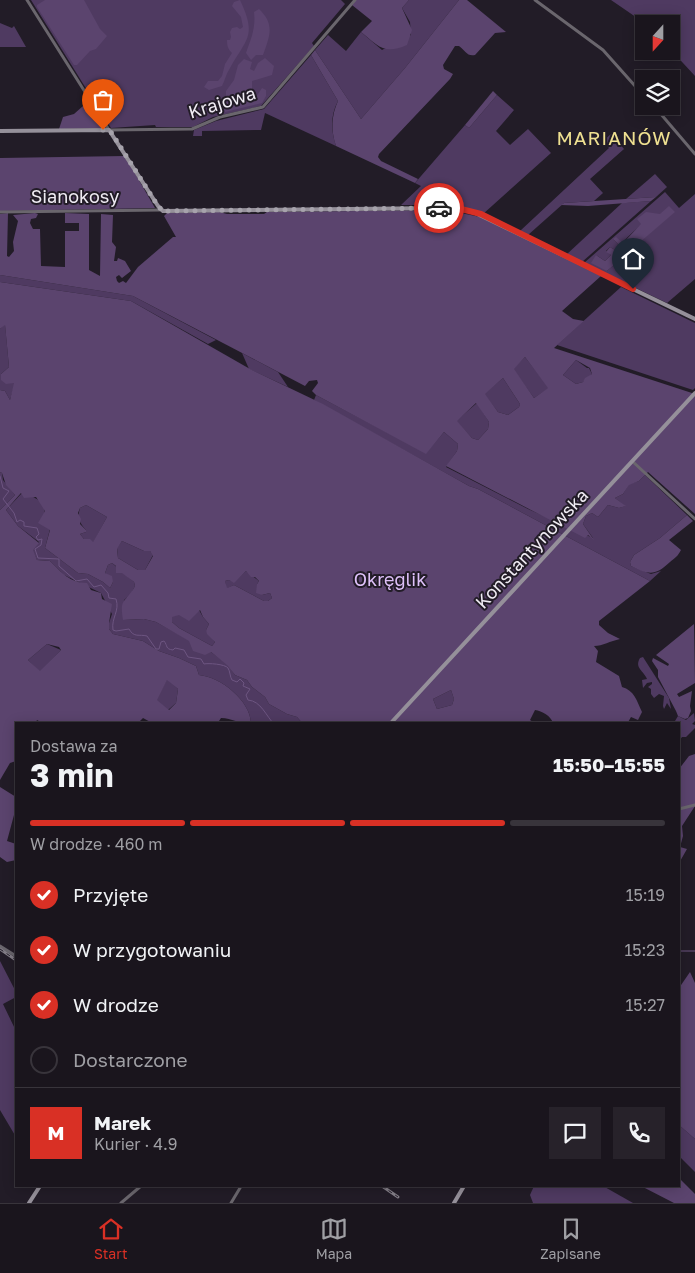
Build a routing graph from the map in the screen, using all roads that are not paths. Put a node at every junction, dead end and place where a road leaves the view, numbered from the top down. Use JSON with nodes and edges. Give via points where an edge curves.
{"nodes":[{"id":1,"x":27,"y":0,"type":"edge"},
{"id":2,"x":355,"y":0,"type":"edge"},
{"id":3,"x":535,"y":0,"type":"edge"},
{"id":4,"x":635,"y":86,"type":"edge"},
{"id":5,"x":662,"y":115,"type":"edge"},
{"id":6,"x":109,"y":130,"type":"junction"},
{"id":7,"x":0,"y":131,"type":"edge"},
{"id":8,"x":695,"y":154,"type":"edge"},
{"id":9,"x":161,"y":210,"type":"junction"},
{"id":10,"x":0,"y":212,"type":"edge"},
{"id":11,"x":695,"y":319,"type":"edge"},
{"id":12,"x":695,"y":393,"type":"edge"},
{"id":13,"x":632,"y":461,"type":"junction"},
{"id":14,"x":695,"y":519,"type":"edge"},
{"id":15,"x":392,"y":722,"type":"edge"},
{"id":16,"x":695,"y":805,"type":"edge"},
{"id":17,"x":680,"y":809,"type":"edge"},
{"id":18,"x":0,"y":946,"type":"edge"},
{"id":19,"x":15,"y":955,"type":"edge"},
{"id":20,"x":39,"y":1187,"type":"edge"},
{"id":21,"x":140,"y":1187,"type":"edge"},
{"id":22,"x":463,"y":1187,"type":"edge"},
{"id":23,"x":240,"y":1188,"type":"dead end"},
{"id":24,"x":29,"y":1203,"type":"edge"},
{"id":25,"x":121,"y":1203,"type":"edge"},
{"id":26,"x":231,"y":1203,"type":"edge"},
{"id":27,"x":454,"y":1203,"type":"edge"}],
"edges":[{"from":1,"to":6,"type":"street"},
{"from":2,"to":6,"type":"street","name":"Krajowa","via":[[263,107],[220,117],[192,129]]},
{"from":3,"to":4,"type":"street","via":[[603,50]]},
{"from":5,"to":8,"type":"street"},
{"from":6,"to":7,"type":"street"},
{"from":6,"to":9,"type":"street"},
{"from":9,"to":10,"type":"street","name":"Sianokosy"},
{"from":9,"to":11,"type":"street","name":"Sianokosy","via":[[464,210],[486,217]]},
{"from":12,"to":13,"type":"street","name":"Konstantynowska"},
{"from":13,"to":14,"type":"street"},
{"from":13,"to":15,"type":"street","name":"Konstantynowska"},
{"from":16,"to":17,"type":"street"},
{"from":18,"to":19,"type":"street"},
{"from":20,"to":24,"type":"street"},
{"from":21,"to":25,"type":"street"},
{"from":22,"to":27,"type":"street"},
{"from":23,"to":26,"type":"street"}]}
